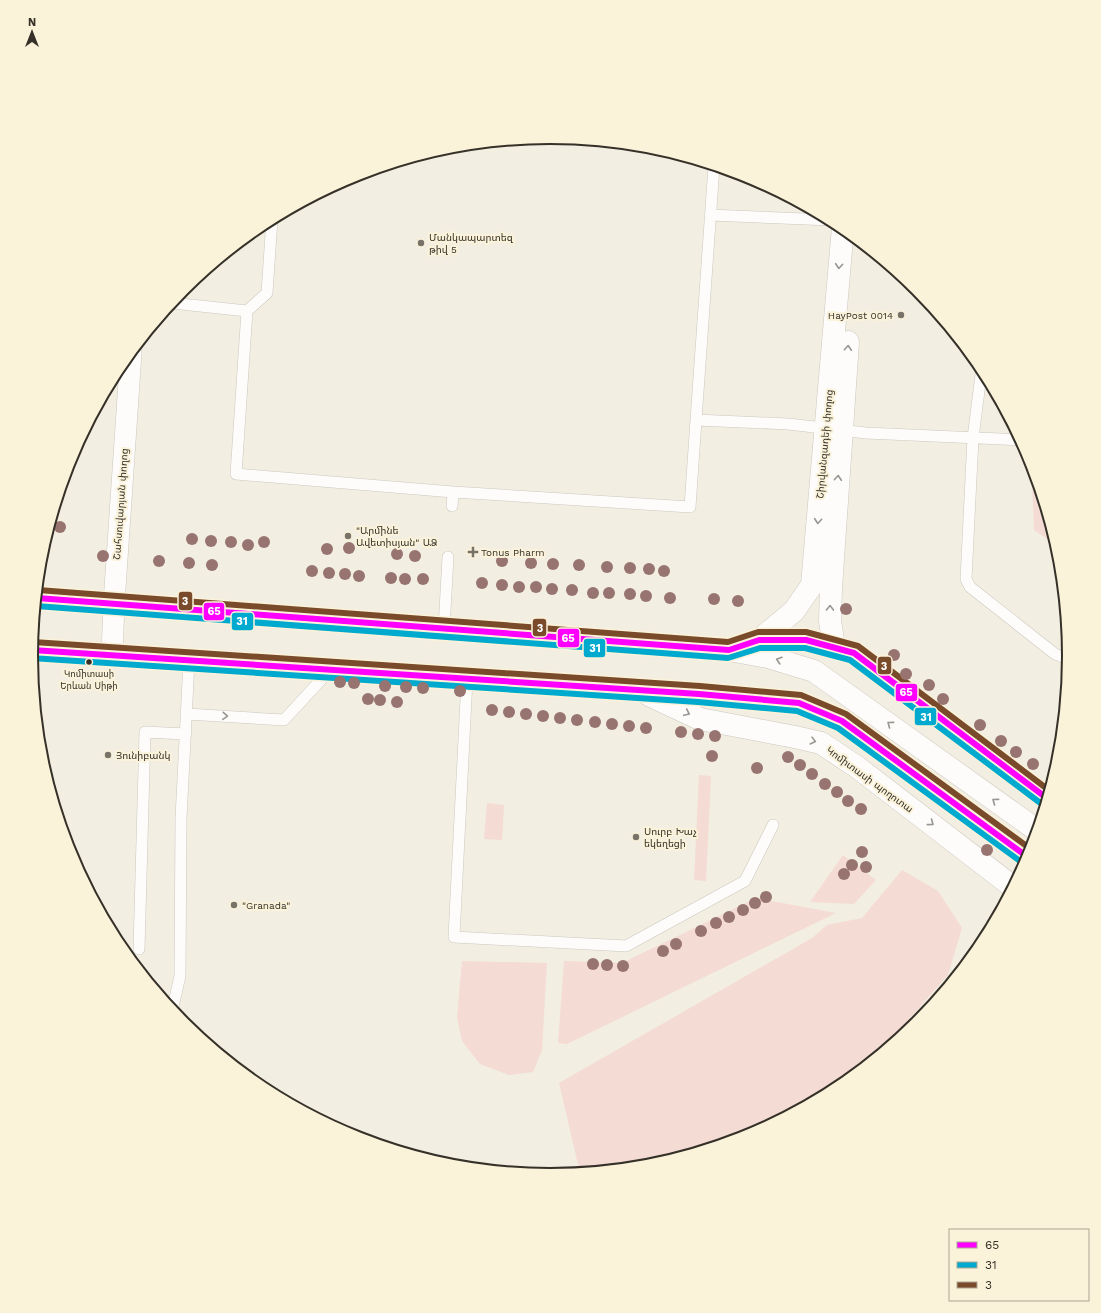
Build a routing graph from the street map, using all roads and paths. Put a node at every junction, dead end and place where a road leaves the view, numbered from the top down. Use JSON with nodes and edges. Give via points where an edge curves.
{"nodes":[{"id":1,"x":714,"y":171,"type":"edge"},
{"id":2,"x":710,"y":215,"type":"junction"},
{"id":3,"x":818,"y":219,"type":"edge"},
{"id":4,"x":271,"y":227,"type":"edge"},
{"id":5,"x":843,"y":236,"type":"edge"},
{"id":6,"x":855,"y":245,"type":"edge"},
{"id":7,"x":179,"y":304,"type":"edge"},
{"id":8,"x":247,"y":311,"type":"junction"},
{"id":9,"x":130,"y":364,"type":"edge"},
{"id":10,"x":981,"y":378,"type":"edge"},
{"id":11,"x":696,"y":420,"type":"junction"},
{"id":12,"x":833,"y":429,"type":"junction"},
{"id":13,"x":973,"y":438,"type":"junction"},
{"id":14,"x":1015,"y":440,"type":"edge"},
{"id":15,"x":452,"y":492,"type":"junction"},
{"id":16,"x":452,"y":506,"type":"dead end"},
{"id":17,"x":448,"y":557,"type":"dead end"},
{"id":18,"x":41,"y":598,"type":"edge"},
{"id":19,"x":114,"y":603,"type":"junction"},
{"id":20,"x":444,"y":628,"type":"junction"},
{"id":21,"x":759,"y":640,"type":"junction"},
{"id":22,"x":834,"y":646,"type":"junction"},
{"id":23,"x":38,"y":650,"type":"edge"},
{"id":24,"x":729,"y":650,"type":"junction"},
{"id":25,"x":112,"y":656,"type":"junction"},
{"id":26,"x":1063,"y":657,"type":"edge"},
{"id":27,"x":189,"y":660,"type":"junction"},
{"id":28,"x":330,"y":670,"type":"junction"},
{"id":29,"x":467,"y":679,"type":"junction"},
{"id":30,"x":639,"y":690,"type":"junction"},
{"id":31,"x":186,"y":714,"type":"junction"},
{"id":32,"x":186,"y":734,"type":"junction"},
{"id":33,"x":1044,"y":796,"type":"edge"},
{"id":34,"x":773,"y":825,"type":"dead end"},
{"id":35,"x":1032,"y":827,"type":"edge"},
{"id":36,"x":1024,"y":854,"type":"edge"},
{"id":37,"x":1009,"y":884,"type":"edge"},
{"id":38,"x":138,"y":949,"type":"dead end"},
{"id":39,"x":174,"y":1003,"type":"edge"}],
"edges":[{"from":1,"to":2,"type":"lane"},
{"from":2,"to":3,"type":"lane"},
{"from":2,"to":11,"type":"lane"},
{"from":4,"to":8,"type":"lane","via":[[267,293]]},
{"from":5,"to":12,"type":"main road","name":"Շիրվանզադեի փողոց","one_way":true},
{"from":12,"to":6,"type":"main road","name":"Շիրվանզադեի փողոց","one_way":true},
{"from":7,"to":8,"type":"lane"},
{"from":8,"to":15,"type":"lane","via":[[236,474]]},
{"from":9,"to":19,"type":"street","name":"Շահսուվարյան փողոց"},
{"from":10,"to":13,"type":"lane"},
{"from":11,"to":12,"type":"lane","via":[[788,424]]},
{"from":11,"to":15,"type":"lane","via":[[690,507]]},
{"from":12,"to":13,"type":"lane"},
{"from":12,"to":21,"type":"main road","name":"Շիրվանզադեի փողոց","one_way":true,"via":[[812,585],[794,611]]},
{"from":22,"to":12,"type":"main road","name":"Շիրվանզադեի փողոց","one_way":true,"via":[[830,621]]},
{"from":13,"to":14,"type":"lane"},
{"from":13,"to":26,"type":"lane","via":[[966,579],[970,587],[988,602],[1055,654]]},
{"from":15,"to":16,"type":"lane"},
{"from":17,"to":20,"type":"lane"},
{"from":18,"to":19,"type":"main road"},
{"from":19,"to":20,"type":"main road"},
{"from":19,"to":25,"type":"street","name":"Շահսուվարյան փողոց"},
{"from":20,"to":24,"type":"main road"},
{"from":21,"to":22,"type":"main road","via":[[806,640]]},
{"from":21,"to":24,"type":"main road"},
{"from":22,"to":33,"type":"main road","via":[[854,652]]},
{"from":23,"to":25,"type":"main road","name":"Կոմիտասի պողոտա"},
{"from":35,"to":24,"type":"main road","one_way":true,"via":[[814,671],[768,657]]},
{"from":25,"to":27,"type":"main road","name":"Կոմիտասի պողոտա"},
{"from":27,"to":28,"type":"main road","name":"Կոմիտասի պողոտա"},
{"from":27,"to":31,"type":"lane"},
{"from":28,"to":29,"type":"main road","name":"Կոմիտասի պողոտա"},
{"from":31,"to":28,"type":"lane","one_way":true,"via":[[284,720]]},
{"from":29,"to":30,"type":"main road","name":"Կոմիտասի պողոտա"},
{"from":29,"to":34,"type":"lane","via":[[454,937],[626,946],[745,882]]},
{"from":30,"to":36,"type":"main road","name":"Կոմիտասի պողոտա","via":[[799,703],[842,721]]},
{"from":30,"to":37,"type":"main road","name":"Կոմիտասի պողոտա","one_way":true,"via":[[700,719],[821,743],[857,767]]},
{"from":31,"to":32,"type":"lane"},
{"from":32,"to":38,"type":"lane","via":[[145,732]]},
{"from":32,"to":39,"type":"lane","via":[[181,818],[180,976]]}]}
